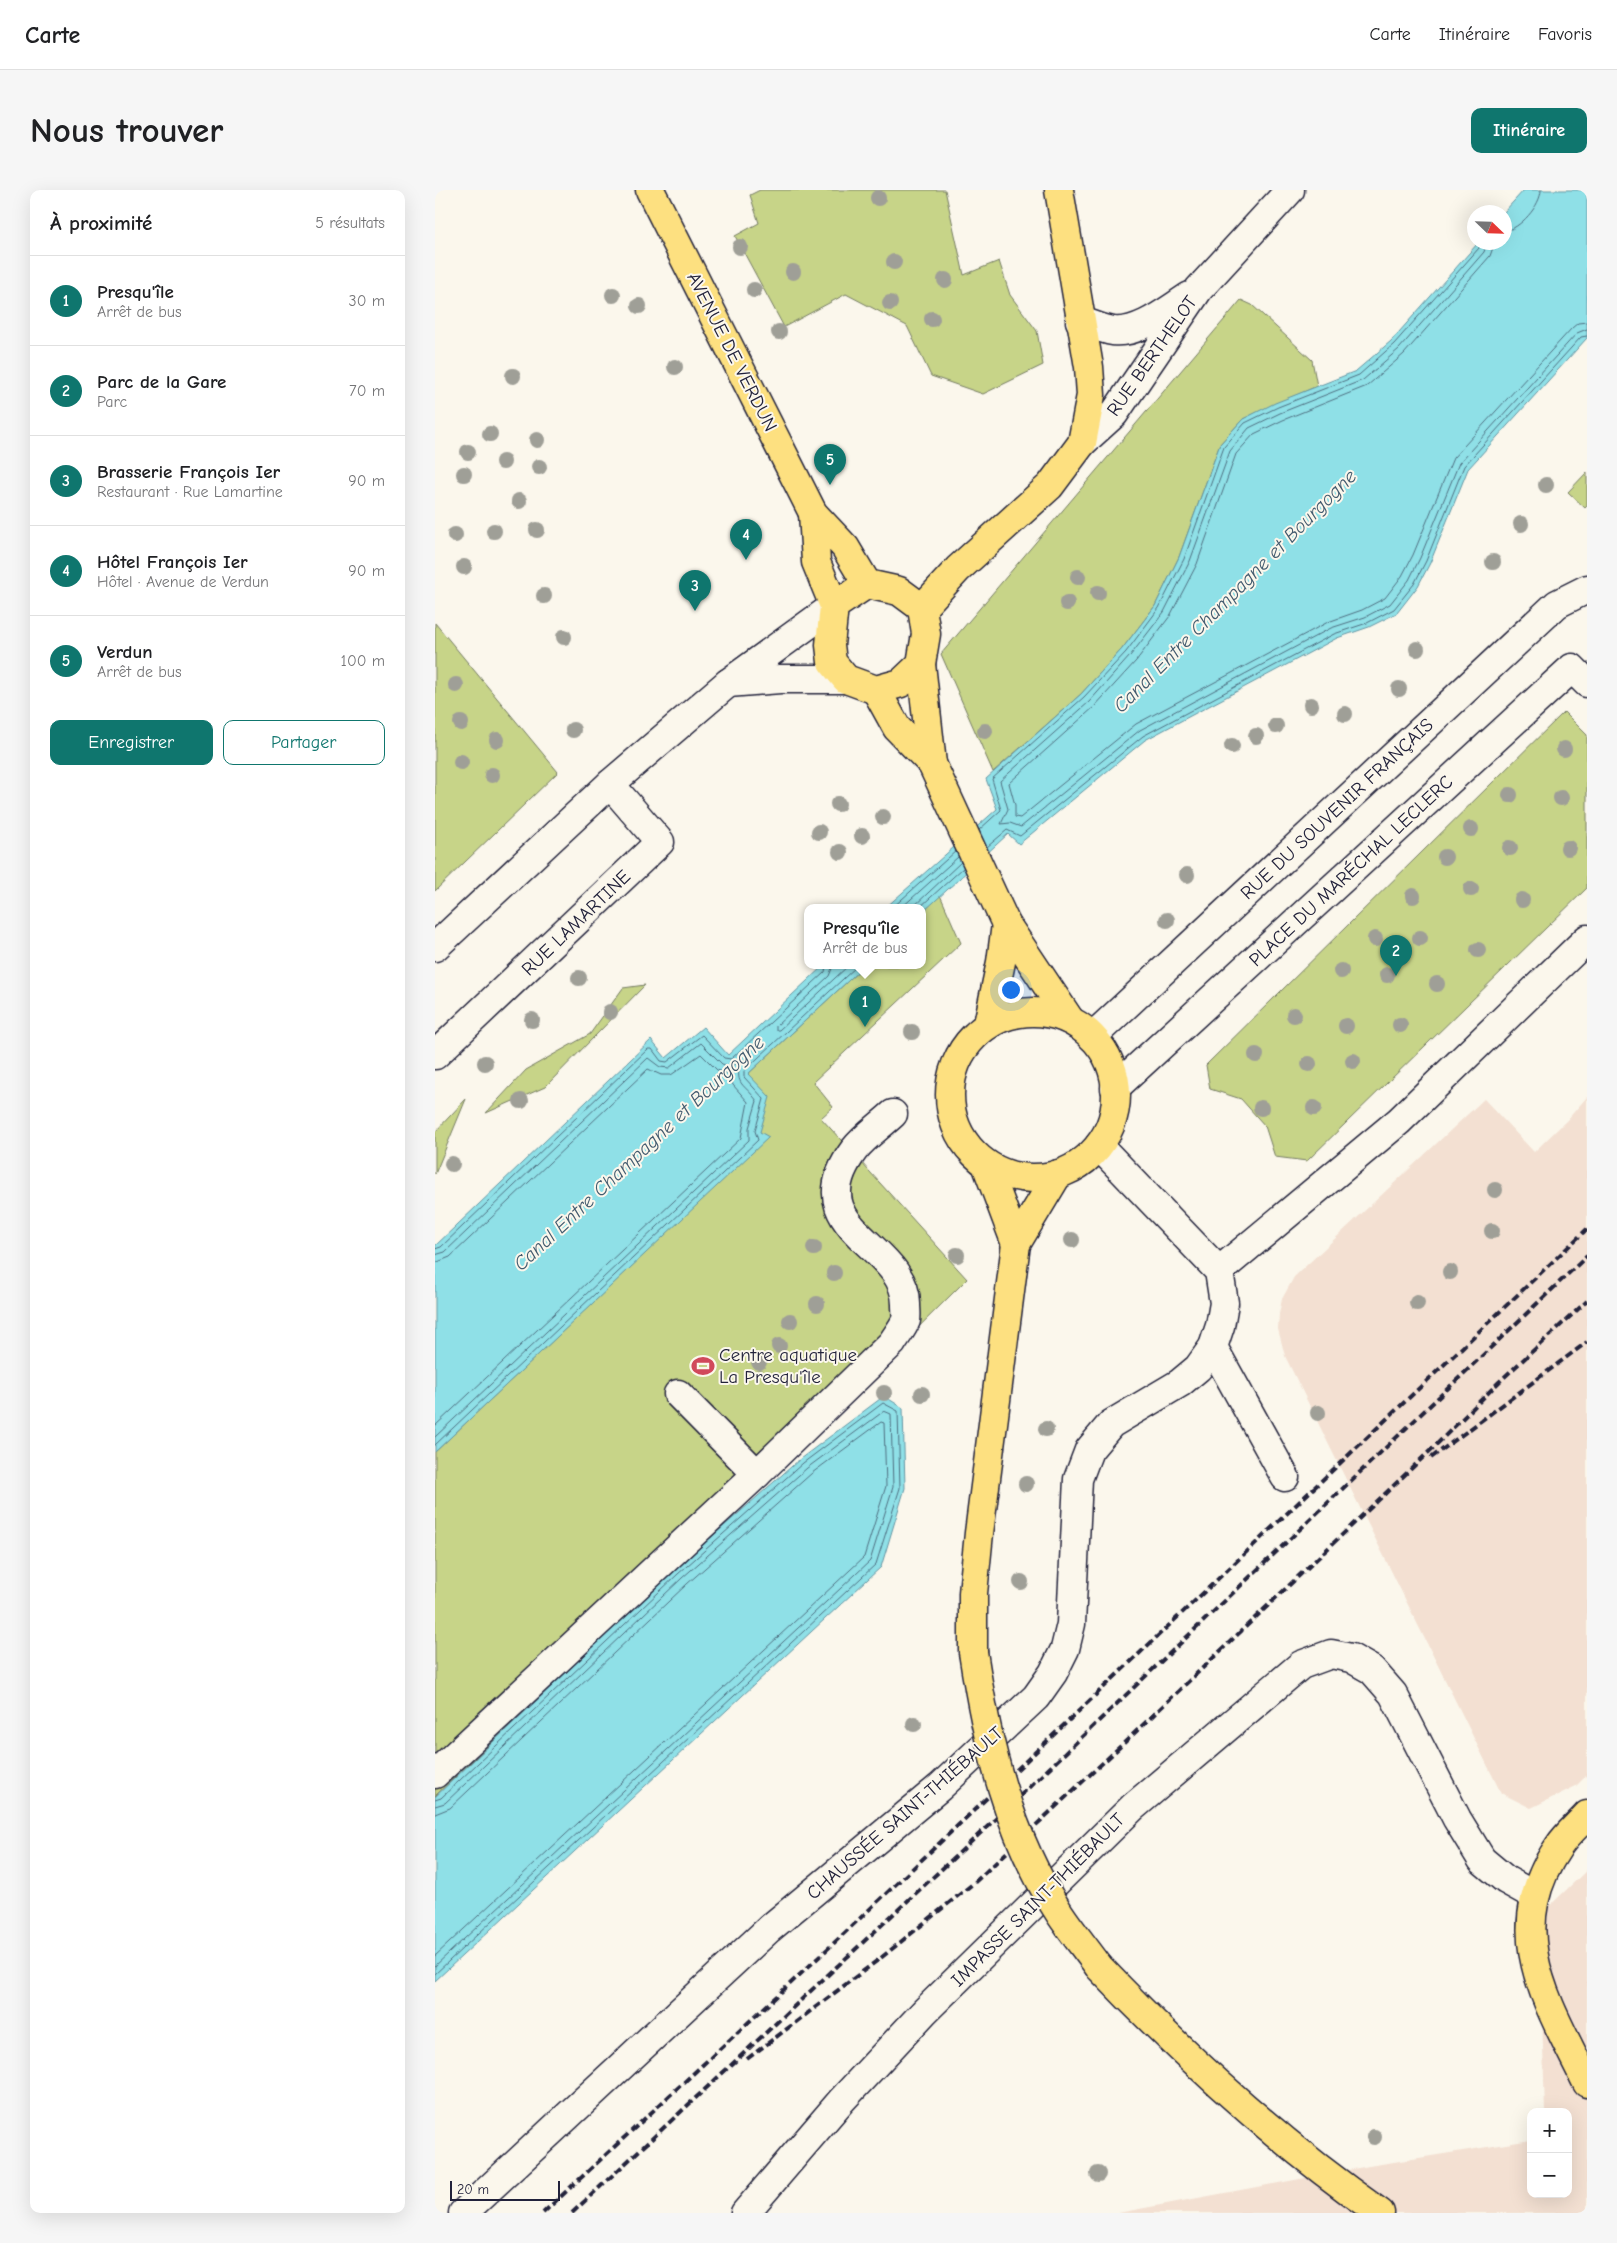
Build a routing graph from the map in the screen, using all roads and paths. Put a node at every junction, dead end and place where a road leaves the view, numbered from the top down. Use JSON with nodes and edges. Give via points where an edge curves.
{"nodes":[{"id":1,"x":650,"y":190,"type":"edge"},
{"id":2,"x":1059,"y":190,"type":"edge"},
{"id":3,"x":1290,"y":190,"type":"edge"},
{"id":4,"x":1199,"y":289,"type":"junction"},
{"id":5,"x":1080,"y":321,"type":"junction"},
{"id":6,"x":1082,"y":443,"type":"junction"},
{"id":7,"x":813,"y":513,"type":"junction"},
{"id":8,"x":867,"y":584,"type":"junction"},
{"id":9,"x":1587,"y":588,"type":"edge"},
{"id":10,"x":834,"y":606,"type":"junction"},
{"id":11,"x":922,"y":608,"type":"junction"},
{"id":12,"x":921,"y":664,"type":"junction"},
{"id":13,"x":846,"y":679,"type":"junction"},
{"id":14,"x":728,"y":683,"type":"junction"},
{"id":15,"x":1587,"y":683,"type":"edge"},
{"id":16,"x":875,"y":690,"type":"junction"},
{"id":17,"x":932,"y":764,"type":"junction"},
{"id":18,"x":610,"y":784,"type":"junction"},
{"id":19,"x":1001,"y":914,"type":"junction"},
{"id":20,"x":1587,"y":939,"type":"edge"},
{"id":21,"x":435,"y":947,"type":"edge"},
{"id":22,"x":1070,"y":1020,"type":"junction"},
{"id":23,"x":988,"y":1024,"type":"junction"},
{"id":24,"x":1092,"y":1037,"type":"junction"},
{"id":25,"x":435,"y":1055,"type":"edge"},
{"id":26,"x":1115,"y":1088,"type":"junction"},
{"id":27,"x":893,"y":1114,"type":"dead end"},
{"id":28,"x":1099,"y":1146,"type":"junction"},
{"id":29,"x":986,"y":1164,"type":"junction"},
{"id":30,"x":1058,"y":1174,"type":"junction"},
{"id":31,"x":1016,"y":1244,"type":"junction"},
{"id":32,"x":1219,"y":1271,"type":"junction"},
{"id":33,"x":1213,"y":1346,"type":"junction"},
{"id":34,"x":678,"y":1394,"type":"dead end"},
{"id":35,"x":757,"y":1474,"type":"junction"},
{"id":36,"x":1285,"y":1477,"type":"dead end"},
{"id":37,"x":435,"y":1774,"type":"edge"},
{"id":38,"x":1587,"y":1815,"type":"edge"},
{"id":39,"x":1535,"y":1896,"type":"junction"},
{"id":40,"x":1587,"y":2083,"type":"edge"},
{"id":41,"x":463,"y":2213,"type":"edge"},
{"id":42,"x":745,"y":2213,"type":"edge"},
{"id":43,"x":1380,"y":2213,"type":"edge"}],
"edges":[{"from":1,"to":7,"type":"main road","name":"AVENUE DE VERDUN"},
{"from":2,"to":5,"type":"main road"},
{"from":3,"to":4,"type":"street","name":"RUE BERTHELOT"},
{"from":4,"to":5,"type":"street","name":"RUE BERTHELOT","via":[[1148,322],[1129,329],[1115,331]]},
{"from":4,"to":6,"type":"street","name":"RUE BERTHELOT","via":[[1114,414]]},
{"from":5,"to":6,"type":"main road","via":[[1091,395]]},
{"from":6,"to":11,"type":"main road","via":[[1049,486],[958,569]]},
{"from":7,"to":8,"type":"main road","via":[[845,547]]},
{"from":7,"to":10,"type":"main road","via":[[815,562]]},
{"from":8,"to":10,"type":"main road"},
{"from":8,"to":11,"type":"main road","via":[[899,591]]},
{"from":9,"to":24,"type":"street","name":"RUE DU SOUVENIR FRANÇAIS","via":[[1557,604]]},
{"from":10,"to":13,"type":"main road","via":[[830,645],[832,662]]},
{"from":10,"to":14,"type":"street"},
{"from":11,"to":12,"type":"main road","via":[[925,634]]},
{"from":12,"to":16,"type":"main road","via":[[901,683]]},
{"from":12,"to":17,"type":"main road"},
{"from":13,"to":14,"type":"street"},
{"from":13,"to":16,"type":"main road"},
{"from":14,"to":18,"type":"street"},
{"from":15,"to":26,"type":"street","name":"PLACE DU MARÉCHAL LECLERC","via":[[1572,668]]},
{"from":16,"to":17,"type":"main road","via":[[897,728]]},
{"from":17,"to":19,"type":"main road"},
{"from":18,"to":21,"type":"street"},
{"from":18,"to":25,"type":"street","name":"RUE LAMARTINE","via":[[660,842]]},
{"from":19,"to":22,"type":"main road"},
{"from":19,"to":23,"type":"main road","via":[[1001,962]]},
{"from":20,"to":32,"type":"street","via":[[1399,1120]]},
{"from":22,"to":23,"type":"main road","via":[[1037,1011],[1003,1017]]},
{"from":22,"to":24,"type":"main road"},
{"from":23,"to":29,"type":"main road","via":[[962,1052],[954,1068],[950,1094],[954,1121],[961,1137]]},
{"from":24,"to":26,"type":"main road","via":[[1106,1054]]},
{"from":26,"to":28,"type":"main road","via":[[1114,1111]]},
{"from":27,"to":35,"type":"street","via":[[854,1149],[841,1171],[837,1196],[844,1219],[899,1277],[906,1297],[906,1319],[892,1343]]},
{"from":28,"to":30,"type":"main road","via":[[1081,1163]]},
{"from":28,"to":32,"type":"street"},
{"from":29,"to":30,"type":"main road","via":[[1013,1176],[1043,1178]]},
{"from":29,"to":31,"type":"main road"},
{"from":30,"to":31,"type":"main road"},
{"from":31,"to":43,"type":"main road","bridge":true,"via":[[973,1593],[973,1652],[988,1741],[1001,1789],[1018,1834],[1060,1914],[1099,1966],[1213,2079],[1281,2138]]},
{"from":32,"to":33,"type":"street","via":[[1224,1303]]},
{"from":33,"to":36,"type":"street"},
{"from":33,"to":41,"type":"street","name":"CHAUSSÉE SAINT-THIÉBAULT","via":[[1198,1368],[1180,1383],[1111,1424],[1089,1450],[1078,1479],[1071,1624],[1065,1649],[1036,1696],[940,1787],[769,1929]]},
{"from":34,"to":35,"type":"street"},
{"from":35,"to":37,"type":"street"},
{"from":38,"to":39,"type":"main road","via":[[1560,1844],[1545,1868]]},
{"from":39,"to":40,"type":"main road","via":[[1531,1923],[1539,1980]]},
{"from":39,"to":42,"type":"street","name":"IMPASSE SAINT-THIÉBAULT","via":[[1506,1880],[1482,1860],[1457,1819],[1393,1694],[1372,1670],[1351,1658],[1331,1654],[1301,1665],[1133,1807],[925,2010]]}]}
